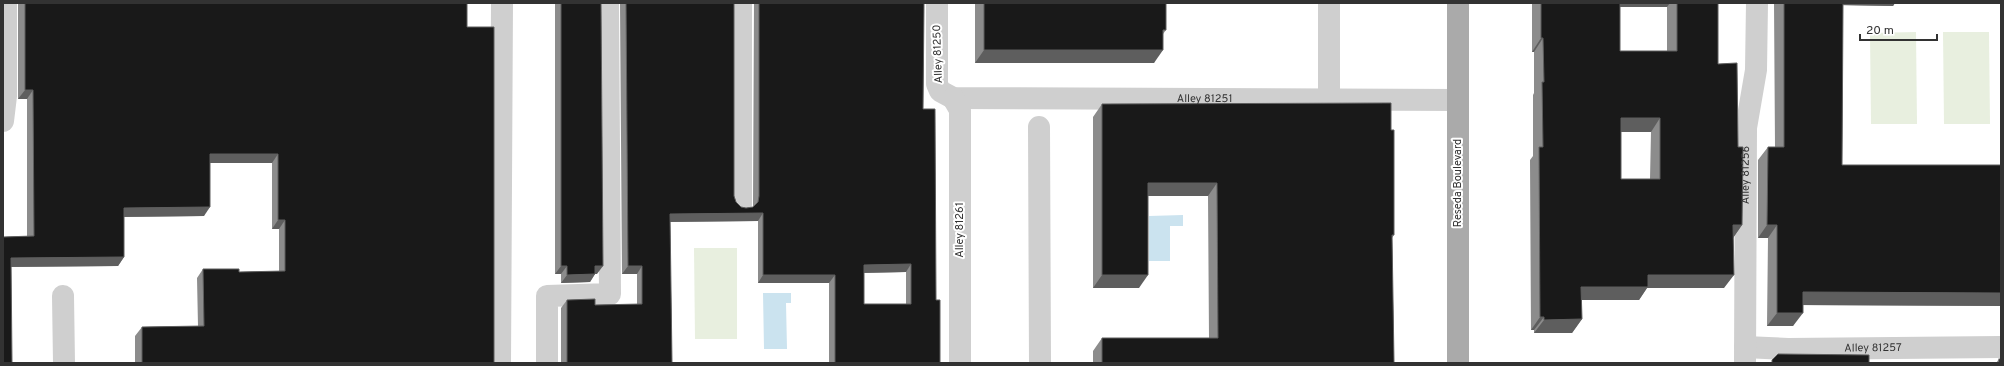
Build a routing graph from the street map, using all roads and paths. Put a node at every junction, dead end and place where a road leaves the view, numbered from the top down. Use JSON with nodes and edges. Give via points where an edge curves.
{"nodes":[{"id":1,"x":6,"y":3,"type":"edge"},
{"id":2,"x":502,"y":3,"type":"edge"},
{"id":3,"x":608,"y":3,"type":"edge"},
{"id":4,"x":741,"y":3,"type":"edge"},
{"id":5,"x":937,"y":3,"type":"edge"},
{"id":6,"x":1329,"y":3,"type":"edge"},
{"id":7,"x":1458,"y":3,"type":"edge"},
{"id":8,"x":1757,"y":3,"type":"edge"},
{"id":9,"x":953,"y":98,"type":"junction"},
{"id":10,"x":1329,"y":99,"type":"junction"},
{"id":11,"x":1458,"y":100,"type":"junction"},
{"id":12,"x":3,"y":121,"type":"edge"},
{"id":13,"x":1039,"y":127,"type":"dead end"},
{"id":14,"x":741,"y":204,"type":"dead end"},
{"id":15,"x":63,"y":296,"type":"dead end"},
{"id":16,"x":2001,"y":347,"type":"edge"},
{"id":17,"x":1745,"y":355,"type":"edge"},
{"id":18,"x":64,"y":363,"type":"edge"},
{"id":19,"x":500,"y":363,"type":"edge"},
{"id":20,"x":547,"y":363,"type":"edge"},
{"id":21,"x":960,"y":363,"type":"edge"},
{"id":22,"x":1040,"y":363,"type":"edge"},
{"id":23,"x":1458,"y":363,"type":"edge"}],
"edges":[{"from":1,"to":12,"type":"lane","via":[[6,96]]},
{"from":2,"to":19,"type":"lane"},
{"from":3,"to":20,"type":"lane","via":[[610,294],[547,296]]},
{"from":4,"to":14,"type":"lane"},
{"from":5,"to":9,"type":"lane","name":"Alley 81250","via":[[937,84],[940,92]]},
{"from":6,"to":10,"type":"lane"},
{"from":7,"to":11,"type":"main road","name":"Reseda Boulevard"},
{"from":8,"to":17,"type":"lane","name":"Alley 81256","via":[[1756,70],[1746,128]]},
{"from":9,"to":10,"type":"lane","name":"Alley 81251"},
{"from":9,"to":21,"type":"lane","name":"Alley 81261","via":[[960,110]]},
{"from":10,"to":11,"type":"lane","name":"Alley 81251"},
{"from":11,"to":23,"type":"main road","name":"Reseda Boulevard"},
{"from":13,"to":22,"type":"lane"},
{"from":15,"to":18,"type":"lane"},
{"from":16,"to":17,"type":"lane","name":"Alley 81257","via":[[1788,349]]}]}
